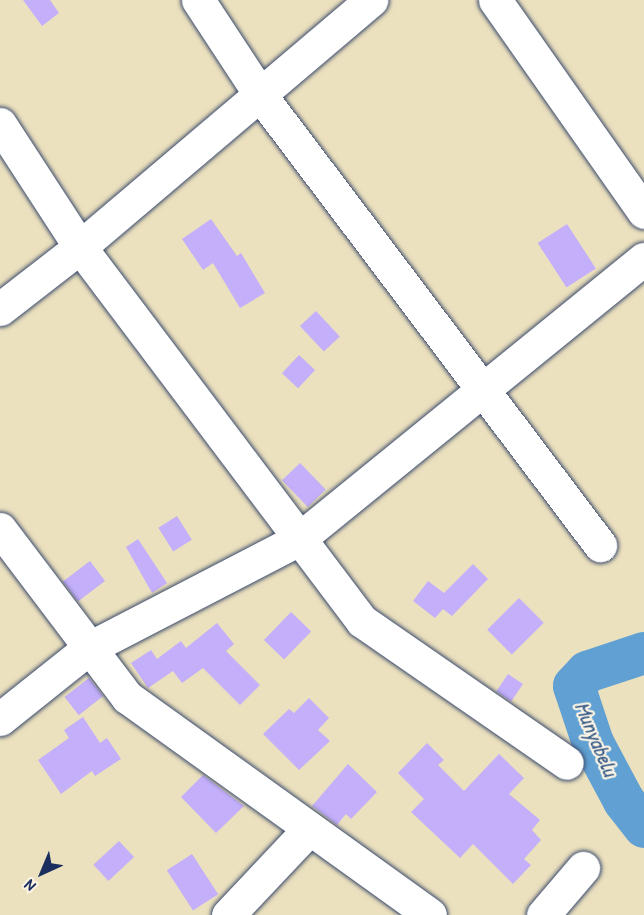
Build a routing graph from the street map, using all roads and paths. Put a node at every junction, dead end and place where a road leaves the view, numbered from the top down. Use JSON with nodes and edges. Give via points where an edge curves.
{"nodes":[{"id":1,"x":198,"y":0,"type":"edge"},
{"id":2,"x":371,"y":0,"type":"edge"},
{"id":3,"x":495,"y":0,"type":"edge"},
{"id":4,"x":261,"y":96,"type":"junction"},
{"id":5,"x":0,"y":124,"type":"edge"},
{"id":6,"x":644,"y":212,"type":"edge"},
{"id":7,"x":80,"y":247,"type":"junction"},
{"id":8,"x":644,"y":259,"type":"edge"},
{"id":9,"x":0,"y":309,"type":"edge"},
{"id":10,"x":484,"y":388,"type":"junction"},
{"id":11,"x":0,"y":529,"type":"edge"},
{"id":12,"x":299,"y":538,"type":"junction"},
{"id":13,"x":600,"y":545,"type":"dead end"},
{"id":14,"x":89,"y":648,"type":"junction"},
{"id":15,"x":0,"y":719,"type":"edge"},
{"id":16,"x":567,"y":763,"type":"dead end"},
{"id":17,"x":309,"y":829,"type":"junction"},
{"id":18,"x":583,"y":868,"type":"dead end"},
{"id":19,"x":228,"y":915,"type":"edge"},
{"id":20,"x":430,"y":915,"type":"edge"},
{"id":21,"x":543,"y":915,"type":"edge"}],
"edges":[{"from":1,"to":4,"type":"street"},
{"from":2,"to":4,"type":"street"},
{"from":3,"to":6,"type":"street"},
{"from":4,"to":7,"type":"street"},
{"from":4,"to":10,"type":"street"},
{"from":5,"to":7,"type":"street"},
{"from":7,"to":9,"type":"street"},
{"from":7,"to":12,"type":"street"},
{"from":8,"to":10,"type":"street"},
{"from":10,"to":12,"type":"street"},
{"from":10,"to":13,"type":"street"},
{"from":11,"to":14,"type":"street"},
{"from":12,"to":14,"type":"street"},
{"from":12,"to":16,"type":"street","via":[[362,621]]},
{"from":14,"to":15,"type":"street"},
{"from":14,"to":17,"type":"street","via":[[127,697]]},
{"from":17,"to":19,"type":"street"},
{"from":17,"to":20,"type":"street"},
{"from":18,"to":21,"type":"street"}]}
